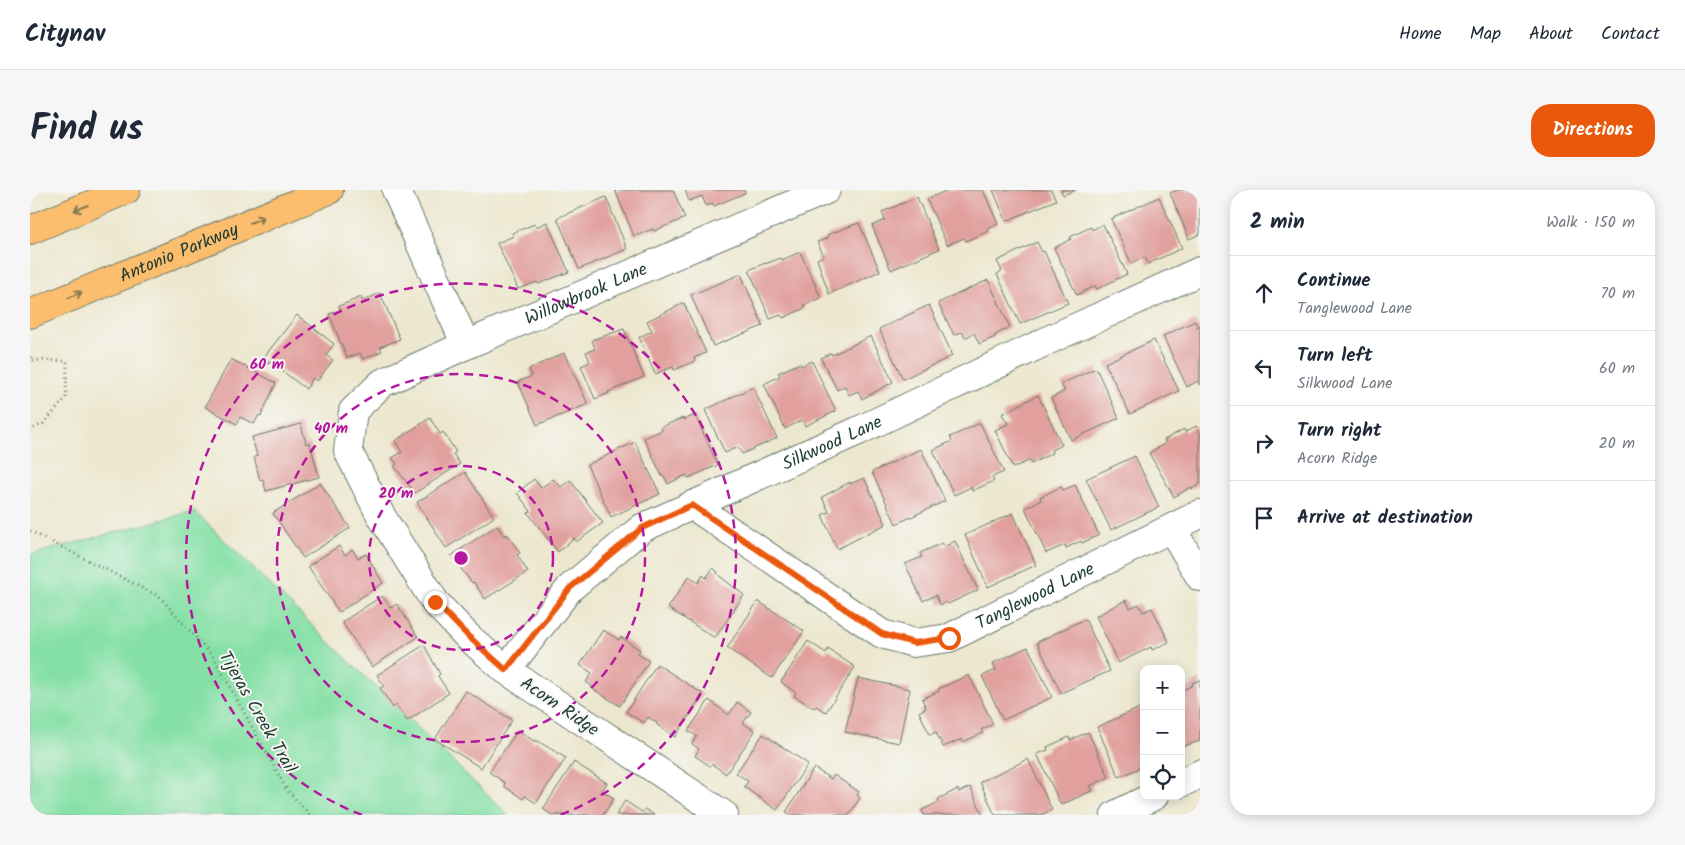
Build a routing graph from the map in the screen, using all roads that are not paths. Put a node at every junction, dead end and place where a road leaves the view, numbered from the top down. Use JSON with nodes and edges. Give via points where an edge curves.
{"nodes":[{"id":1,"x":126,"y":190,"type":"edge"},
{"id":2,"x":329,"y":190,"type":"edge"},
{"id":3,"x":396,"y":190,"type":"edge"},
{"id":4,"x":826,"y":190,"type":"edge"},
{"id":5,"x":30,"y":230,"type":"edge"},
{"id":6,"x":1200,"y":271,"type":"edge"},
{"id":7,"x":30,"y":314,"type":"edge"},
{"id":8,"x":466,"y":345,"type":"junction"},
{"id":9,"x":354,"y":412,"type":"joint"},
{"id":10,"x":692,"y":505,"type":"junction"},
{"id":11,"x":1200,"y":514,"type":"edge"},
{"id":12,"x":1172,"y":529,"type":"junction"},
{"id":13,"x":1200,"y":577,"type":"edge"},
{"id":14,"x":506,"y":670,"type":"junction"},
{"id":15,"x":1200,"y":774,"type":"edge"},
{"id":16,"x":1185,"y":781,"type":"edge"},
{"id":17,"x":1146,"y":800,"type":"edge"},
{"id":18,"x":724,"y":815,"type":"edge"},
{"id":19,"x":1115,"y":815,"type":"edge"}],
"edges":[{"from":1,"to":5,"type":"main road","one_way":true},
{"from":7,"to":2,"type":"main road","name":"Antonio Parkway","one_way":true},
{"from":3,"to":8,"type":"street"},
{"from":4,"to":8,"type":"street","name":"Willowbrook Lane"},
{"from":6,"to":10,"type":"street","name":"Silkwood Lane","via":[[858,432]]},
{"from":8,"to":9,"type":"street","name":"Willowbrook Lane","via":[[382,383]]},
{"from":9,"to":14,"type":"street","name":"Acorn Ridge","via":[[348,451],[380,514],[435,602]]},
{"from":10,"to":12,"type":"street","name":"Tanglewood Lane","via":[[882,634],[914,643],[949,638]]},
{"from":10,"to":14,"type":"street","name":"Silkwood Lane","via":[[642,528],[570,588]]},
{"from":11,"to":12,"type":"street","name":"Tanglewood Lane"},
{"from":12,"to":13,"type":"street"},
{"from":14,"to":18,"type":"street","name":"Acorn Ridge"},
{"from":15,"to":16,"type":"street"},
{"from":17,"to":19,"type":"street"}]}
